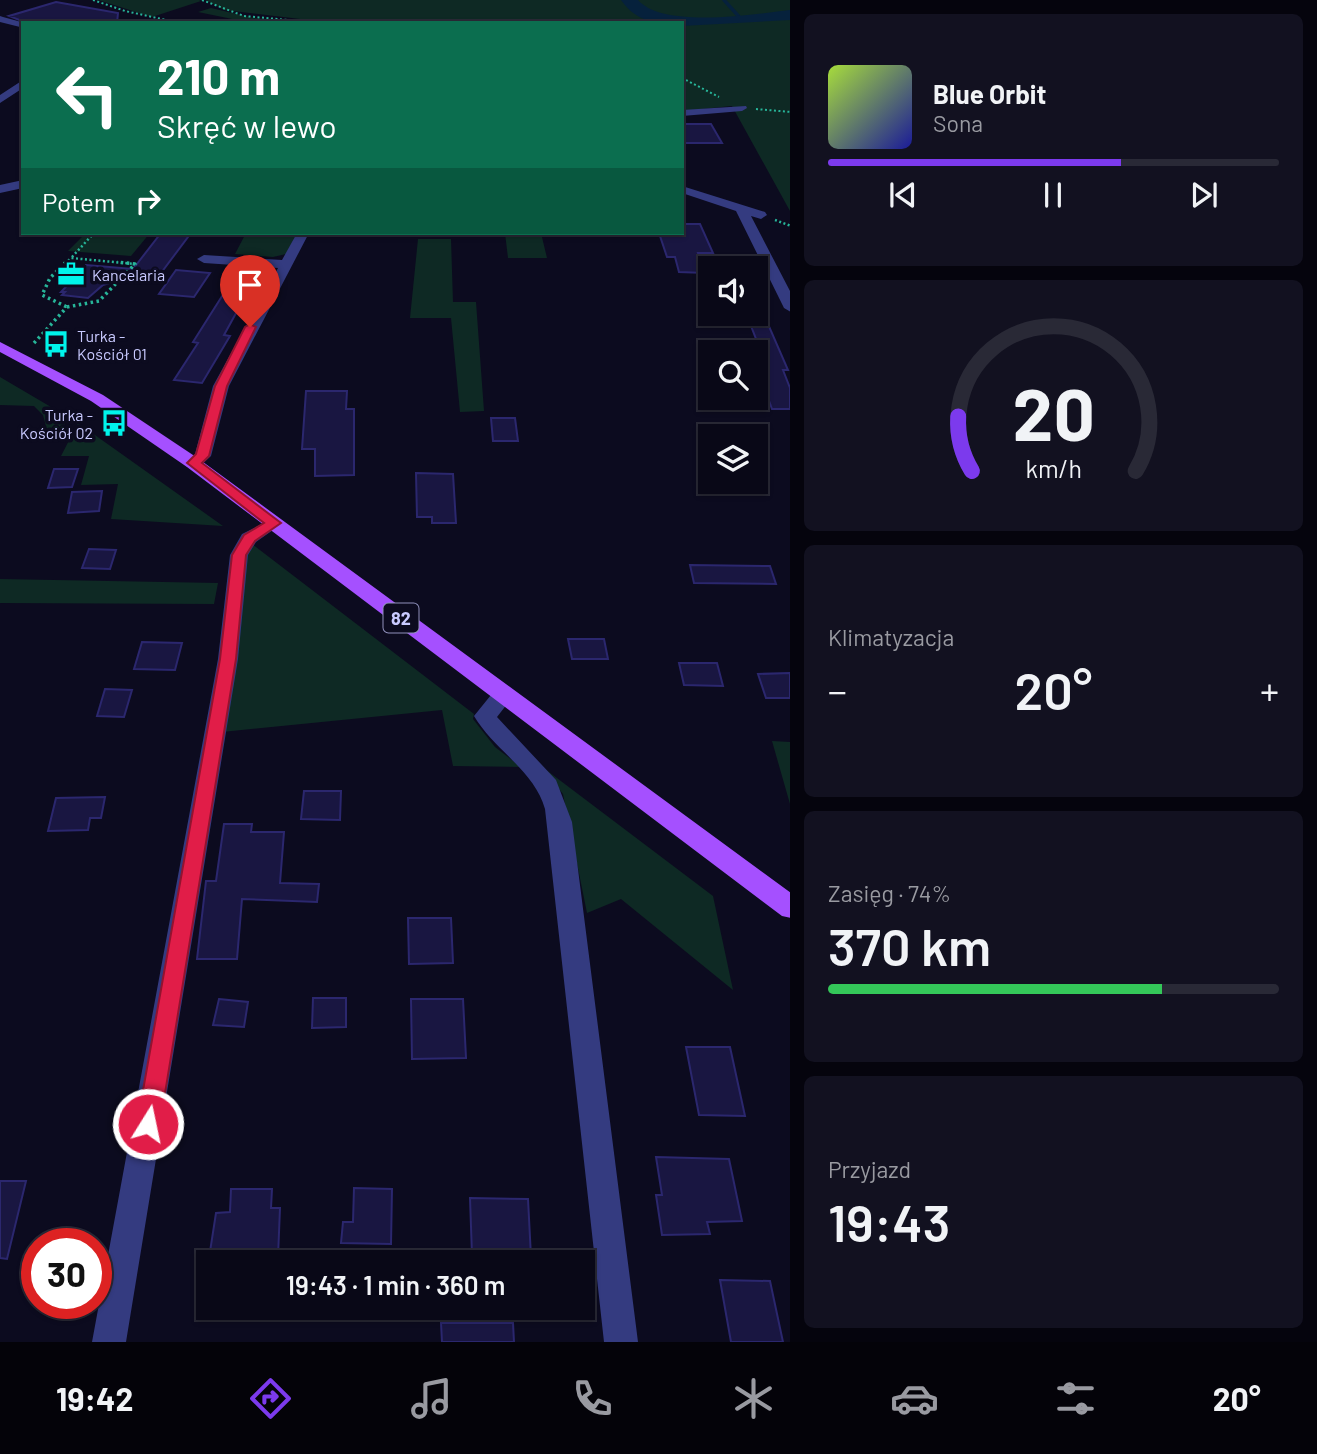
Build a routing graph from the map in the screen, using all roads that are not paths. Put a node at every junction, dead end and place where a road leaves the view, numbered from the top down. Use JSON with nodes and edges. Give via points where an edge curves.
{"nodes":[{"id":1,"x":0,"y":19,"type":"edge"},
{"id":2,"x":21,"y":24,"type":"edge"},
{"id":3,"x":21,"y":84,"type":"edge"},
{"id":4,"x":0,"y":100,"type":"edge"},
{"id":5,"x":742,"y":108,"type":"dead end"},
{"id":6,"x":684,"y":113,"type":"edge"},
{"id":7,"x":21,"y":184,"type":"edge"},
{"id":8,"x":0,"y":189,"type":"edge"},
{"id":9,"x":684,"y":190,"type":"edge"},
{"id":10,"x":751,"y":212,"type":"junction"},
{"id":11,"x":302,"y":235,"type":"edge"},
{"id":12,"x":204,"y":259,"type":"dead end"},
{"id":13,"x":286,"y":264,"type":"junction"},
{"id":14,"x":790,"y":284,"type":"edge"},
{"id":15,"x":790,"y":308,"type":"edge"},
{"id":16,"x":0,"y":346,"type":"edge"},
{"id":17,"x":193,"y":463,"type":"junction"},
{"id":18,"x":274,"y":523,"type":"junction"},
{"id":19,"x":503,"y":695,"type":"junction"},
{"id":20,"x":790,"y":908,"type":"edge"},
{"id":21,"x":109,"y":1342,"type":"edge"},
{"id":22,"x":621,"y":1342,"type":"edge"}],
"edges":[{"from":1,"to":2,"type":"street"},
{"from":3,"to":4,"type":"street"},
{"from":5,"to":6,"type":"street"},
{"from":7,"to":8,"type":"street"},
{"from":9,"to":10,"type":"street"},
{"from":10,"to":14,"type":"street"},
{"from":10,"to":15,"type":"street"},
{"from":11,"to":13,"type":"street"},
{"from":12,"to":13,"type":"street"},
{"from":13,"to":17,"type":"street","via":[[221,386],[202,456]]},
{"from":16,"to":17,"type":"main road","number":"82","via":[[107,405]]},
{"from":17,"to":18,"type":"main road","number":"82"},
{"from":18,"to":19,"type":"main road","number":"82"},
{"from":18,"to":21,"type":"street","via":[[249,538],[239,555],[228,659]]},
{"from":19,"to":20,"type":"main road","number":"82"},
{"from":19,"to":22,"type":"street","via":[[485,716],[493,731],[549,787],[562,834]]}]}
